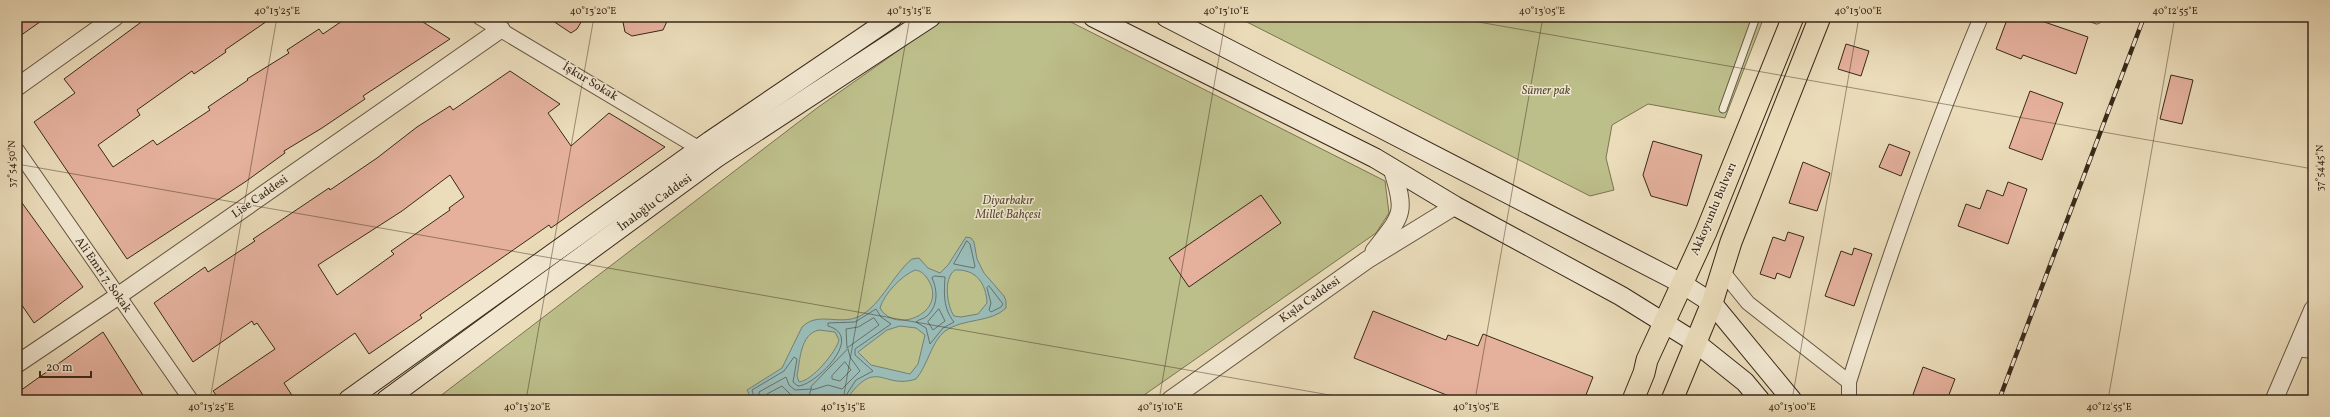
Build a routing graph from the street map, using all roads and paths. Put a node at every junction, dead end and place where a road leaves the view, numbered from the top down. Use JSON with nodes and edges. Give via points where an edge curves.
{"nodes":[{"id":1,"x":116,"y":17,"type":"edge"},
{"id":2,"x":479,"y":17,"type":"edge"},
{"id":3,"x":893,"y":17,"type":"edge"},
{"id":4,"x":931,"y":17,"type":"edge"},
{"id":5,"x":1093,"y":17,"type":"edge"},
{"id":6,"x":1166,"y":17,"type":"edge"},
{"id":7,"x":1756,"y":17,"type":"edge"},
{"id":8,"x":1793,"y":17,"type":"edge"},
{"id":9,"x":1820,"y":17,"type":"edge"},
{"id":10,"x":1981,"y":17,"type":"edge"},
{"id":11,"x":2089,"y":17,"type":"edge"},
{"id":12,"x":2097,"y":20,"type":"dead end"},
{"id":13,"x":501,"y":28,"type":"junction"},
{"id":14,"x":17,"y":87,"type":"edge"},
{"id":15,"x":1723,"y":109,"type":"dead end"},
{"id":16,"x":700,"y":149,"type":"junction"},
{"id":17,"x":17,"y":150,"type":"edge"},
{"id":18,"x":1392,"y":169,"type":"junction"},
{"id":19,"x":1454,"y":206,"type":"junction"},
{"id":20,"x":1367,"y":260,"type":"junction"},
{"id":21,"x":1722,"y":271,"type":"junction"},
{"id":22,"x":1681,"y":283,"type":"junction"},
{"id":23,"x":118,"y":296,"type":"junction"},
{"id":24,"x":1712,"y":303,"type":"junction"},
{"id":25,"x":2313,"y":309,"type":"edge"},
{"id":26,"x":1664,"y":321,"type":"junction"},
{"id":27,"x":1695,"y":342,"type":"junction"},
{"id":28,"x":2305,"y":350,"type":"edge"},
{"id":29,"x":17,"y":364,"type":"edge"},
{"id":30,"x":1849,"y":382,"type":"junction"},
{"id":31,"x":191,"y":400,"type":"edge"},
{"id":32,"x":348,"y":400,"type":"edge"},
{"id":33,"x":386,"y":400,"type":"edge"},
{"id":34,"x":1170,"y":400,"type":"edge"},
{"id":35,"x":1633,"y":400,"type":"edge"},
{"id":36,"x":1672,"y":400,"type":"edge"},
{"id":37,"x":1760,"y":400,"type":"edge"},
{"id":38,"x":1792,"y":400,"type":"edge"},
{"id":39,"x":1849,"y":400,"type":"edge"},
{"id":40,"x":2274,"y":400,"type":"edge"}],
"edges":[{"from":1,"to":14,"type":"street"},
{"from":2,"to":13,"type":"street","name":"İşkur Sokak"},
{"from":3,"to":16,"type":"main road","name":"İnaloğlu Caddesi"},
{"from":4,"to":33,"type":"main road","name":"İnaloğlu Caddesi","via":[[716,158]]},
{"from":5,"to":18,"type":"main road","via":[[1375,158]]},
{"from":6,"to":22,"type":"main road"},
{"from":7,"to":15,"type":"lane"},
{"from":8,"to":22,"type":"main road","name":"Akkoyunlu Bulvarı","via":[[1706,232]]},
{"from":9,"to":21,"type":"main road"},
{"from":10,"to":30,"type":"street","via":[[1952,86],[1890,255]]},
{"from":11,"to":12,"type":"lane"},
{"from":13,"to":16,"type":"street","name":"İşkur Sokak"},
{"from":13,"to":23,"type":"street","name":"Lise Caddesi"},
{"from":16,"to":32,"type":"main road","name":"İnaloğlu Caddesi"},
{"from":17,"to":23,"type":"street","name":"Ali Emri 7. Sokak"},
{"from":18,"to":19,"type":"main road"},
{"from":18,"to":20,"type":"street","via":[[1402,197],[1399,219]]},
{"from":19,"to":20,"type":"street","name":"Kışla Caddesi"},
{"from":19,"to":26,"type":"main road"},
{"from":20,"to":34,"type":"street","name":"Kışla Caddesi"},
{"from":21,"to":24,"type":"main road"},
{"from":21,"to":30,"type":"street","via":[[1748,303]]},
{"from":22,"to":24,"type":"main road"},
{"from":22,"to":26,"type":"main road","name":"Akkoyunlu Bulvarı"},
{"from":23,"to":29,"type":"street","name":"Lise Caddesi"},
{"from":23,"to":31,"type":"street","name":"Ali Emri 7. Sokak"},
{"from":24,"to":27,"type":"main road"},
{"from":24,"to":38,"type":"main road"},
{"from":25,"to":28,"type":"street"},
{"from":26,"to":27,"type":"main road"},
{"from":26,"to":35,"type":"main road","name":"Akkoyunlu Bulvarı"},
{"from":27,"to":36,"type":"main road"},
{"from":27,"to":37,"type":"main road","via":[[1746,382]]},
{"from":28,"to":40,"type":"street"},
{"from":30,"to":39,"type":"street"}]}
